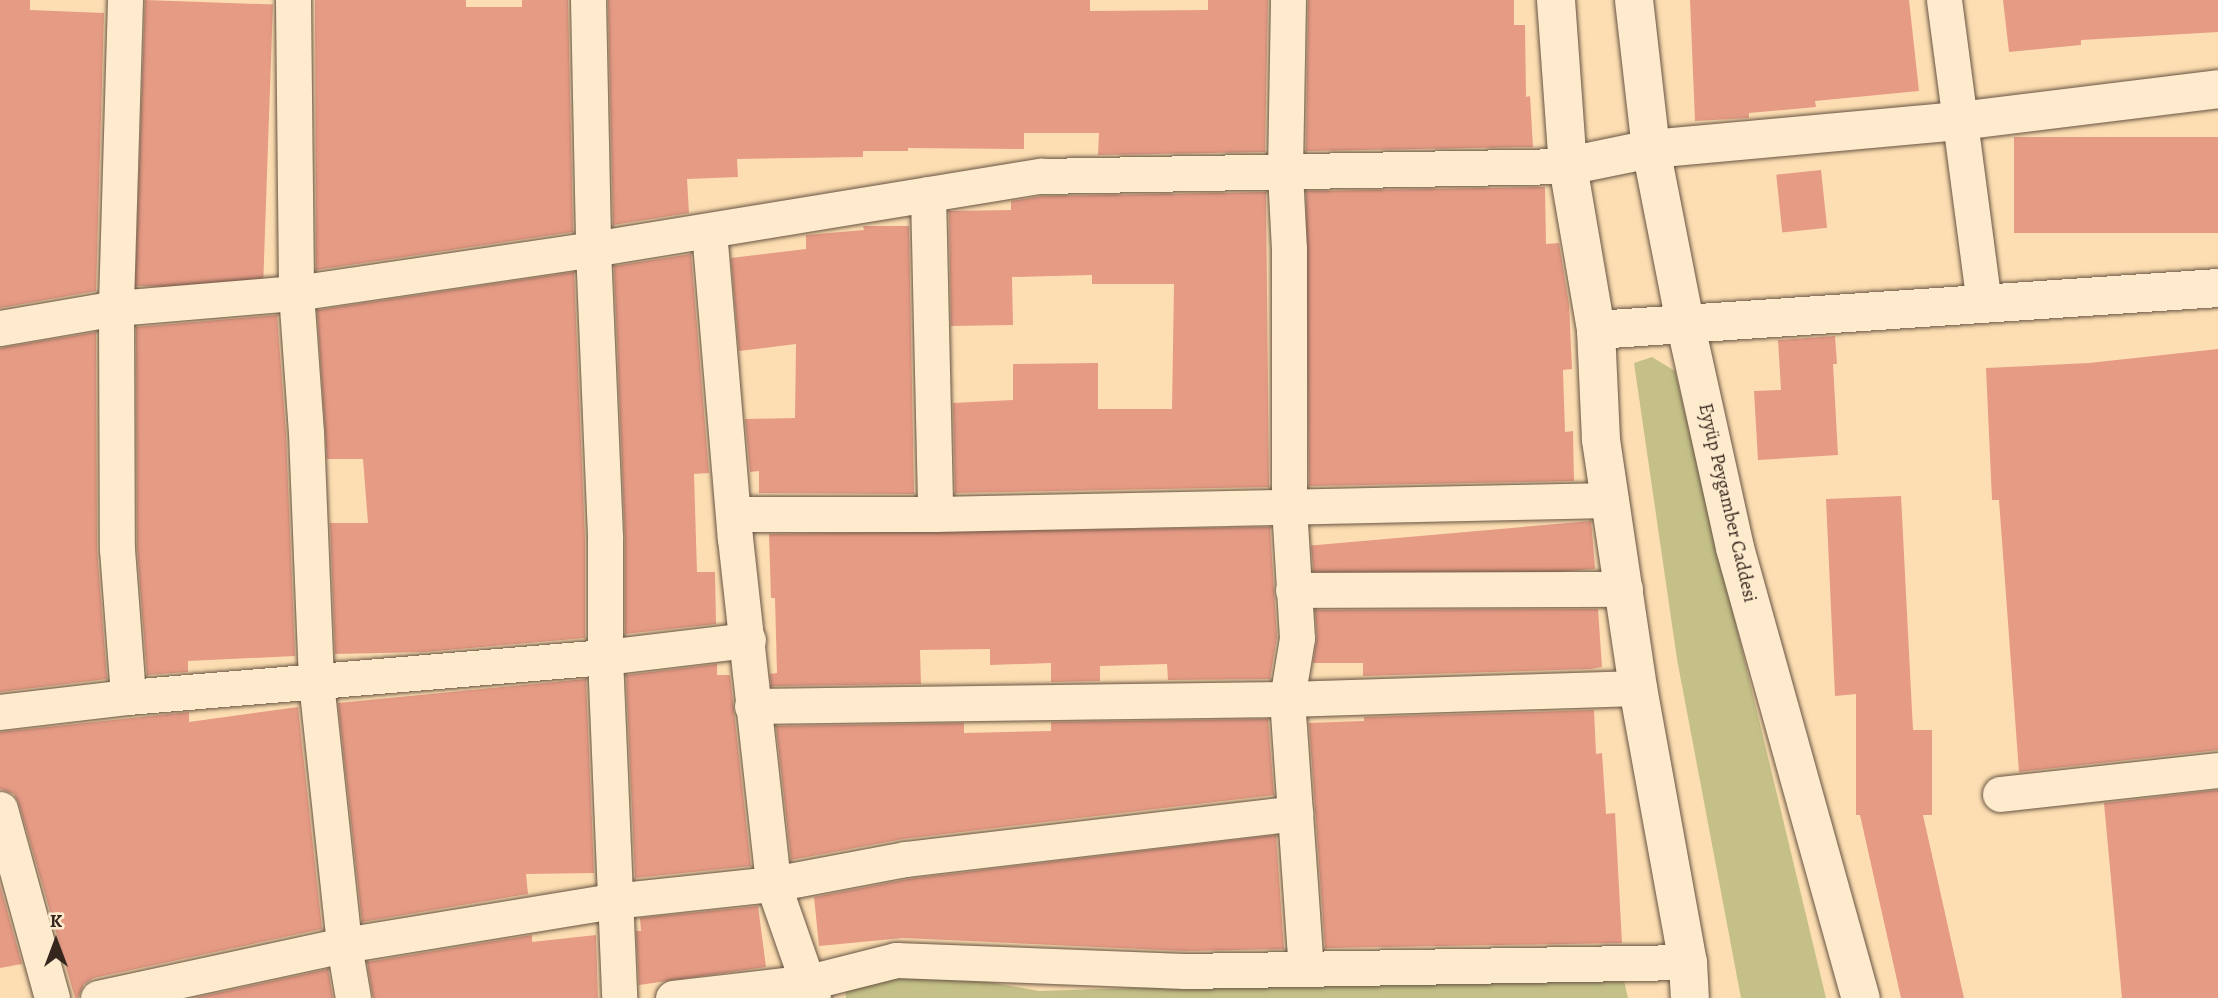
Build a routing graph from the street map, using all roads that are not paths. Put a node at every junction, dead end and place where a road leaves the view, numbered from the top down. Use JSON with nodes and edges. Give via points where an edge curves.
{"nodes":[{"id":1,"x":125,"y":0,"type":"edge"},
{"id":2,"x":293,"y":0,"type":"edge"},
{"id":3,"x":588,"y":0,"type":"edge"},
{"id":4,"x":1288,"y":0,"type":"edge"},
{"id":5,"x":1556,"y":0,"type":"edge"},
{"id":6,"x":1634,"y":0,"type":"edge"},
{"id":7,"x":1944,"y":0,"type":"edge"},
{"id":8,"x":2218,"y":89,"type":"edge"},
{"id":9,"x":1959,"y":121,"type":"junction"},
{"id":10,"x":1651,"y":149,"type":"junction"},
{"id":11,"x":1568,"y":166,"type":"junction"},
{"id":12,"x":1285,"y":173,"type":"junction"},
{"id":13,"x":928,"y":194,"type":"junction"},
{"id":14,"x":709,"y":231,"type":"junction"},
{"id":15,"x":593,"y":249,"type":"junction"},
{"id":16,"x":2218,"y":288,"type":"edge"},
{"id":17,"x":296,"y":293,"type":"junction"},
{"id":18,"x":1984,"y":302,"type":"junction"},
{"id":19,"x":116,"y":308,"type":"junction"},
{"id":20,"x":1685,"y":321,"type":"junction"},
{"id":21,"x":0,"y":328,"type":"edge"},
{"id":22,"x":1595,"y":330,"type":"junction"},
{"id":23,"x":1611,"y":500,"type":"junction"},
{"id":24,"x":1289,"y":507,"type":"junction"},
{"id":25,"x":735,"y":514,"type":"junction"},
{"id":26,"x":935,"y":514,"type":"junction"},
{"id":27,"x":1625,"y":589,"type":"junction"},
{"id":28,"x":1293,"y":590,"type":"junction"},
{"id":29,"x":748,"y":640,"type":"junction"},
{"id":30,"x":605,"y":657,"type":"junction"},
{"id":31,"x":316,"y":682,"type":"junction"},
{"id":32,"x":1638,"y":688,"type":"junction"},
{"id":33,"x":128,"y":697,"type":"junction"},
{"id":34,"x":1287,"y":699,"type":"junction"},
{"id":35,"x":752,"y":706,"type":"junction"},
{"id":36,"x":0,"y":712,"type":"edge"},
{"id":37,"x":2218,"y":770,"type":"edge"},
{"id":38,"x":2000,"y":794,"type":"dead end"},
{"id":39,"x":0,"y":809,"type":"edge"},
{"id":40,"x":1294,"y":813,"type":"junction"},
{"id":41,"x":773,"y":884,"type":"junction"},
{"id":42,"x":613,"y":901,"type":"junction"},
{"id":43,"x":344,"y":945,"type":"junction"},
{"id":44,"x":1306,"y":968,"type":"junction"},
{"id":45,"x":1689,"y":980,"type":"edge"},
{"id":46,"x":811,"y":990,"type":"edge"},
{"id":47,"x":52,"y":998,"type":"edge"},
{"id":48,"x":98,"y":998,"type":"edge"},
{"id":49,"x":353,"y":998,"type":"edge"},
{"id":50,"x":620,"y":998,"type":"edge"},
{"id":51,"x":673,"y":998,"type":"edge"},
{"id":52,"x":1861,"y":998,"type":"edge"}],
"edges":[{"from":1,"to":19,"type":"street"},
{"from":2,"to":17,"type":"street"},
{"from":3,"to":15,"type":"street"},
{"from":4,"to":12,"type":"street"},
{"from":5,"to":11,"type":"main road"},
{"from":6,"to":10,"type":"main road","name":"Eyyüp Peygamber Caddesi"},
{"from":7,"to":9,"type":"street"},
{"from":8,"to":9,"type":"main road"},
{"from":9,"to":10,"type":"main road"},
{"from":9,"to":18,"type":"street"},
{"from":10,"to":11,"type":"main road"},
{"from":10,"to":20,"type":"main road","name":"Eyyüp Peygamber Caddesi"},
{"from":11,"to":12,"type":"street"},
{"from":11,"to":22,"type":"main road"},
{"from":12,"to":13,"type":"street","via":[[1041,176]]},
{"from":12,"to":24,"type":"street"},
{"from":13,"to":14,"type":"street"},
{"from":13,"to":26,"type":"street"},
{"from":14,"to":15,"type":"street"},
{"from":14,"to":25,"type":"street"},
{"from":15,"to":17,"type":"street"},
{"from":15,"to":30,"type":"street"},
{"from":16,"to":18,"type":"main road"},
{"from":17,"to":19,"type":"street"},
{"from":17,"to":31,"type":"street"},
{"from":18,"to":20,"type":"main road"},
{"from":19,"to":21,"type":"street"},
{"from":19,"to":33,"type":"street","via":[[117,549]]},
{"from":20,"to":22,"type":"main road"},
{"from":20,"to":52,"type":"main road","name":"Eyyüp Peygamber Caddesi","via":[[1735,548]]},
{"from":22,"to":23,"type":"main road","via":[[1601,440]]},
{"from":23,"to":24,"type":"street"},
{"from":23,"to":27,"type":"main road"},
{"from":24,"to":26,"type":"street"},
{"from":24,"to":28,"type":"street"},
{"from":25,"to":26,"type":"street"},
{"from":25,"to":29,"type":"street"},
{"from":27,"to":28,"type":"street"},
{"from":27,"to":32,"type":"main road"},
{"from":28,"to":34,"type":"street","via":[[1297,638]]},
{"from":29,"to":30,"type":"street"},
{"from":29,"to":35,"type":"street"},
{"from":30,"to":31,"type":"street"},
{"from":30,"to":42,"type":"street"},
{"from":31,"to":33,"type":"street"},
{"from":31,"to":43,"type":"street"},
{"from":32,"to":34,"type":"street"},
{"from":32,"to":45,"type":"main road"},
{"from":33,"to":36,"type":"street"},
{"from":34,"to":35,"type":"street"},
{"from":34,"to":40,"type":"street"},
{"from":35,"to":41,"type":"street"},
{"from":37,"to":38,"type":"street"},
{"from":39,"to":47,"type":"street"},
{"from":40,"to":41,"type":"street","via":[[905,859]]},
{"from":40,"to":44,"type":"street"},
{"from":41,"to":42,"type":"street"},
{"from":41,"to":46,"type":"street"},
{"from":42,"to":43,"type":"street"},
{"from":42,"to":50,"type":"street"},
{"from":43,"to":48,"type":"street"},
{"from":43,"to":49,"type":"street"},
{"from":44,"to":45,"type":"street"},
{"from":44,"to":46,"type":"street","via":[[1185,971],[896,960]]},
{"from":46,"to":51,"type":"street"}]}
